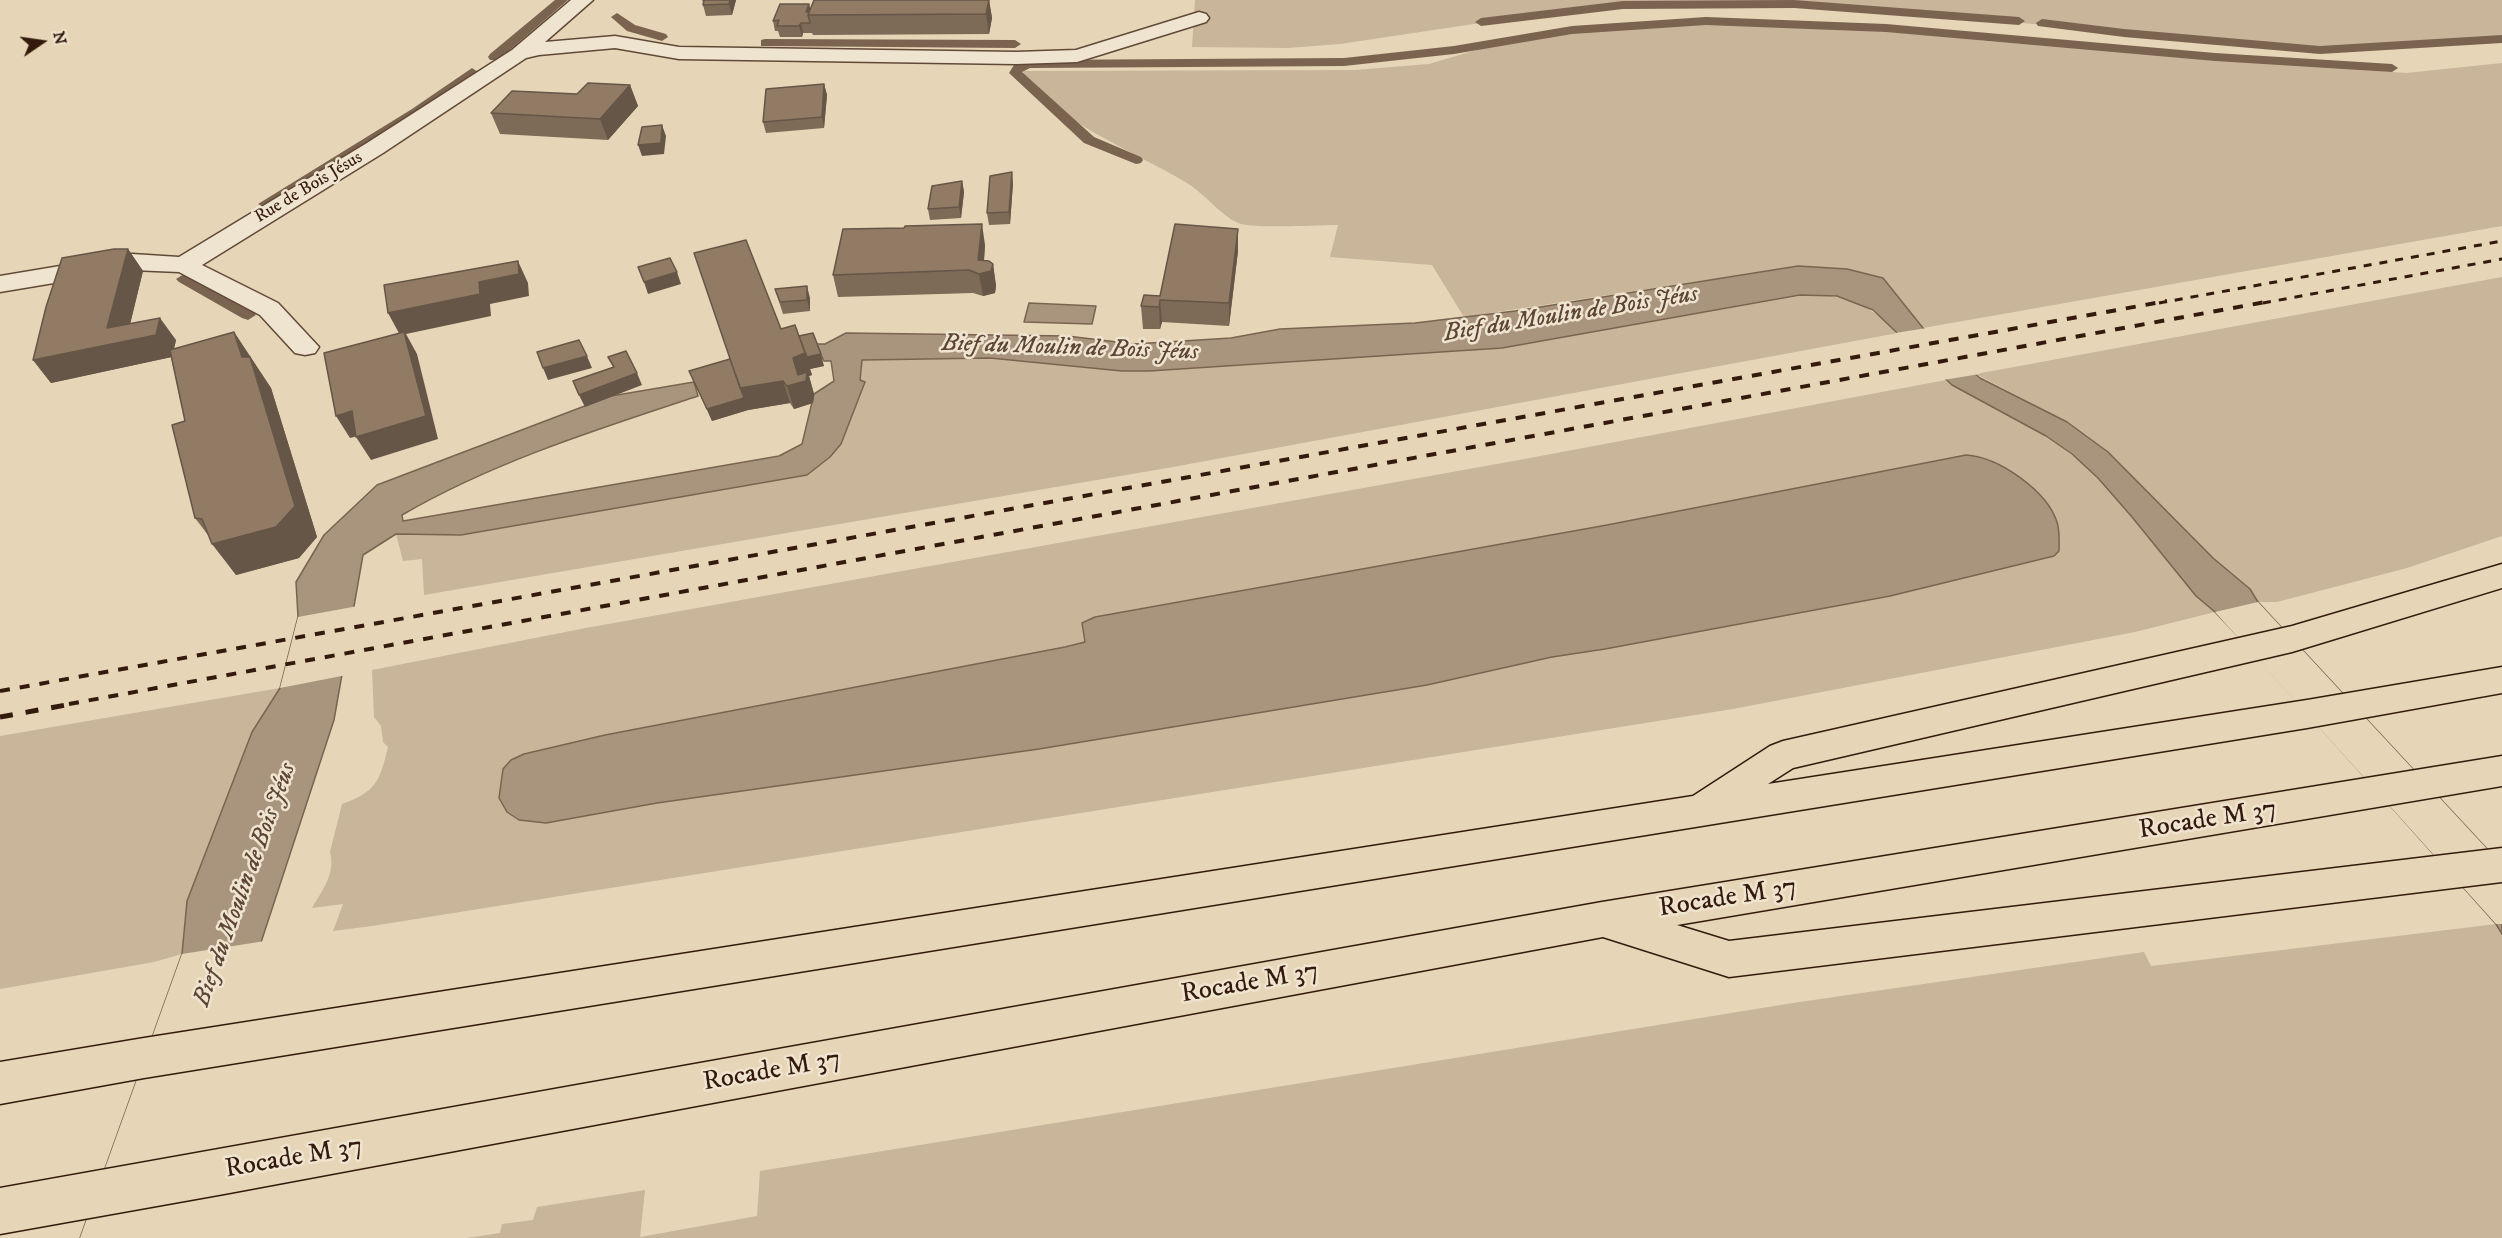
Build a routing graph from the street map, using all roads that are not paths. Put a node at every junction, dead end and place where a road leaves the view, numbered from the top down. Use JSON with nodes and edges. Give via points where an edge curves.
{"nodes":[{"id":1,"x":580,"y":3,"type":"edge"},
{"id":2,"x":1199,"y":18,"type":"dead end"},
{"id":3,"x":615,"y":42,"type":"junction"},
{"id":4,"x":519,"y":54,"type":"junction"},
{"id":5,"x":183,"y":265,"type":"junction"},
{"id":6,"x":0,"y":284,"type":"edge"},
{"id":7,"x":305,"y":347,"type":"dead end"},
{"id":8,"x":2502,"y":576,"type":"edge"},
{"id":9,"x":2502,"y":681,"type":"edge"},
{"id":10,"x":2502,"y":771,"type":"edge"},
{"id":11,"x":1698,"y":811,"type":"junction"},
{"id":12,"x":2502,"y":865,"type":"edge"},
{"id":13,"x":1602,"y":920,"type":"junction"},
{"id":14,"x":0,"y":1083,"type":"edge"},
{"id":15,"x":0,"y":1211,"type":"edge"}],
"edges":[{"from":1,"to":3,"type":"street"},
{"from":1,"to":4,"type":"street","name":"Rue de Bois Jésus"},
{"from":2,"to":3,"type":"street","via":[[1077,56],[679,53]]},
{"from":3,"to":4,"type":"street"},
{"from":4,"to":5,"type":"street","name":"Rue de Bois Jésus","via":[[375,148]]},
{"from":5,"to":6,"type":"street","via":[[132,262]]},
{"from":5,"to":7,"type":"street","via":[[269,309]]},
{"from":8,"to":11,"type":"highway","via":[[2292,639],[1783,756]]},
{"from":9,"to":11,"type":"highway"},
{"from":10,"to":13,"type":"highway","name":"Rocade M 37"},
{"from":11,"to":14,"type":"highway"},
{"from":12,"to":13,"type":"highway","via":[[1729,959]]},
{"from":13,"to":15,"type":"highway","name":"Rocade M 37"}]}
